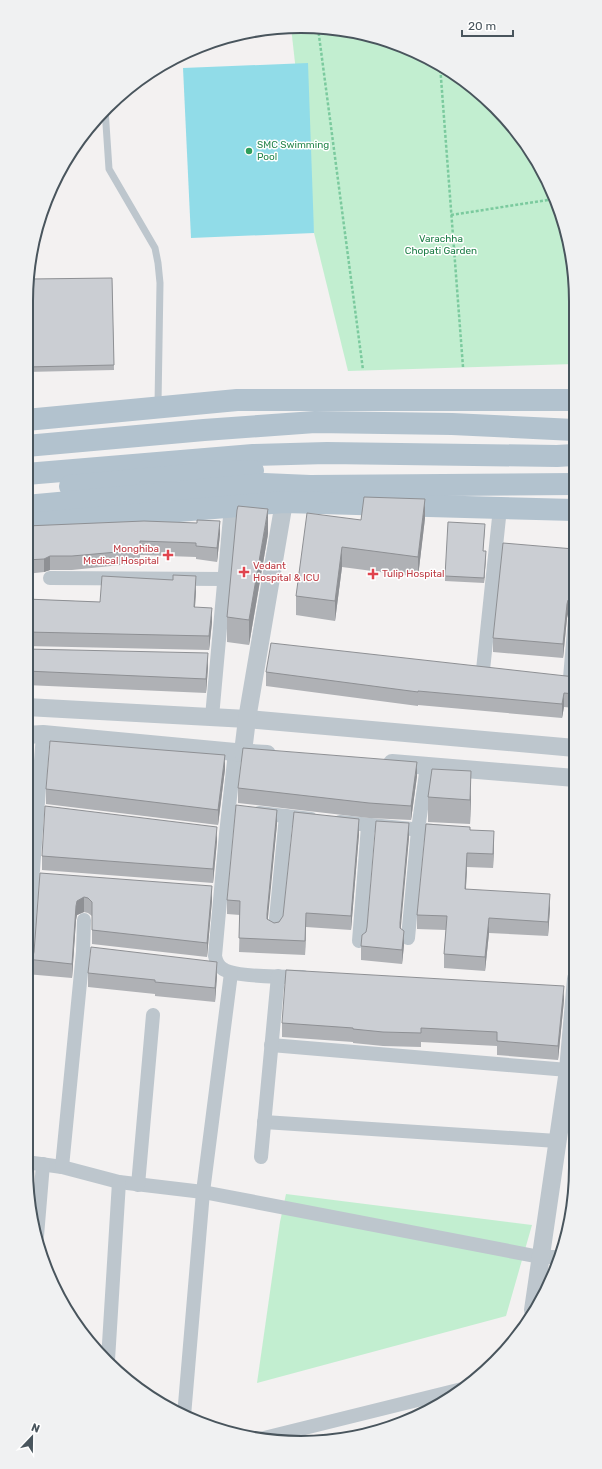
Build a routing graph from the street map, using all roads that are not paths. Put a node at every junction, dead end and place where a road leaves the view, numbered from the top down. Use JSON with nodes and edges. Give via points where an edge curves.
{"nodes":[{"id":1,"x":106,"y":117,"type":"edge"},
{"id":2,"x":569,"y":400,"type":"edge"},
{"id":3,"x":158,"y":407,"type":"junction"},
{"id":4,"x":33,"y":419,"type":"edge"},
{"id":5,"x":569,"y":430,"type":"edge"},
{"id":6,"x":33,"y":445,"type":"edge"},
{"id":7,"x":569,"y":455,"type":"edge"},
{"id":8,"x":569,"y":469,"type":"edge"},
{"id":9,"x":33,"y":473,"type":"edge"},
{"id":10,"x":569,"y":484,"type":"edge"},
{"id":11,"x":33,"y":490,"type":"edge"},
{"id":12,"x":284,"y":502,"type":"junction"},
{"id":13,"x":33,"y":505,"type":"edge"},
{"id":14,"x":231,"y":506,"type":"junction"},
{"id":15,"x":500,"y":508,"type":"junction"},
{"id":16,"x":569,"y":510,"type":"edge"},
{"id":17,"x":33,"y":523,"type":"edge"},
{"id":18,"x":495,"y":548,"type":"junction"},
{"id":19,"x":511,"y":549,"type":"edge"},
{"id":20,"x":50,"y":578,"type":"dead end"},
{"id":21,"x":224,"y":579,"type":"junction"},
{"id":22,"x":202,"y":658,"type":"edge"},
{"id":23,"x":218,"y":659,"type":"junction"},
{"id":24,"x":456,"y":671,"type":"edge"},
{"id":25,"x":33,"y":707,"type":"edge"},
{"id":26,"x":212,"y":717,"type":"junction"},
{"id":27,"x":247,"y":719,"type":"junction"},
{"id":28,"x":35,"y":734,"type":"edge"},
{"id":29,"x":569,"y":747,"type":"edge"},
{"id":30,"x":239,"y":752,"type":"junction"},
{"id":31,"x":281,"y":755,"type":"edge"},
{"id":32,"x":373,"y":762,"type":"edge"},
{"id":33,"x":426,"y":766,"type":"junction"},
{"id":34,"x":569,"y":778,"type":"edge"},
{"id":35,"x":228,"y":810,"type":"junction"},
{"id":36,"x":37,"y":811,"type":"junction"},
{"id":37,"x":53,"y":813,"type":"edge"},
{"id":38,"x":286,"y":816,"type":"junction"},
{"id":39,"x":368,"y":826,"type":"junction"},
{"id":40,"x":418,"y":830,"type":"junction"},
{"id":41,"x":210,"y":832,"type":"edge"},
{"id":42,"x":455,"y":832,"type":"edge"},
{"id":43,"x":226,"y":834,"type":"junction"},
{"id":44,"x":33,"y":865,"type":"edge"},
{"id":45,"x":33,"y":878,"type":"edge"},
{"id":46,"x":48,"y":879,"type":"edge"},
{"id":47,"x":205,"y":891,"type":"edge"},
{"id":48,"x":221,"y":892,"type":"junction"},
{"id":49,"x":84,"y":920,"type":"dead end"},
{"id":50,"x":275,"y":929,"type":"edge"},
{"id":51,"x":408,"y":938,"type":"dead end"},
{"id":52,"x":359,"y":941,"type":"dead end"},
{"id":53,"x":83,"y":952,"type":"junction"},
{"id":54,"x":98,"y":953,"type":"edge"},
{"id":55,"x":205,"y":965,"type":"edge"},
{"id":56,"x":226,"y":970,"type":"junction"},
{"id":57,"x":278,"y":976,"type":"junction"},
{"id":58,"x":317,"y":978,"type":"edge"},
{"id":59,"x":569,"y":987,"type":"edge"},
{"id":60,"x":153,"y":1015,"type":"dead end"},
{"id":61,"x":271,"y":1045,"type":"junction"},
{"id":62,"x":568,"y":1070,"type":"junction"},
{"id":63,"x":264,"y":1122,"type":"junction"},
{"id":64,"x":557,"y":1141,"type":"junction"},
{"id":65,"x":261,"y":1157,"type":"dead end"},
{"id":66,"x":33,"y":1163,"type":"edge"},
{"id":67,"x":42,"y":1164,"type":"junction"},
{"id":68,"x":62,"y":1167,"type":"junction"},
{"id":69,"x":119,"y":1182,"type":"junction"},
{"id":70,"x":138,"y":1185,"type":"junction"},
{"id":71,"x":203,"y":1192,"type":"junction"},
{"id":72,"x":38,"y":1220,"type":"edge"},
{"id":73,"x":540,"y":1257,"type":"junction"},
{"id":74,"x":554,"y":1258,"type":"edge"},
{"id":75,"x":534,"y":1299,"type":"edge"},
{"id":76,"x":108,"y":1355,"type":"edge"},
{"id":77,"x":447,"y":1393,"type":"edge"},
{"id":78,"x":185,"y":1409,"type":"edge"},
{"id":79,"x":285,"y":1435,"type":"edge"}],
"edges":[{"from":1,"to":3,"type":"lane","via":[[110,169],[147,232],[155,248],[158,263]]},
{"from":2,"to":3,"type":"main road","via":[[237,400]]},
{"from":3,"to":4,"type":"main road"},
{"from":5,"to":6,"type":"main road","via":[[452,424],[315,422]]},
{"from":7,"to":9,"type":"main road","via":[[253,455]]},
{"from":8,"to":11,"type":"main road","via":[[249,471]]},
{"from":10,"to":13,"type":"main road","via":[[264,484]]},
{"from":12,"to":14,"type":"main road"},
{"from":12,"to":15,"type":"main road"},
{"from":12,"to":27,"type":"street","via":[[267,648]]},
{"from":14,"to":17,"type":"main road"},
{"from":14,"to":21,"type":"street"},
{"from":15,"to":16,"type":"main road"},
{"from":15,"to":18,"type":"street"},
{"from":18,"to":19,"type":"street"},
{"from":18,"to":24,"type":"street","via":[[483,670],[480,673]]},
{"from":20,"to":21,"type":"street"},
{"from":21,"to":23,"type":"street"},
{"from":22,"to":23,"type":"street"},
{"from":23,"to":26,"type":"street"},
{"from":25,"to":26,"type":"street"},
{"from":26,"to":27,"type":"street"},
{"from":27,"to":29,"type":"street"},
{"from":27,"to":30,"type":"street"},
{"from":28,"to":30,"type":"street"},
{"from":28,"to":36,"type":"street"},
{"from":30,"to":31,"type":"street"},
{"from":30,"to":35,"type":"street"},
{"from":32,"to":33,"type":"street"},
{"from":33,"to":34,"type":"street"},
{"from":33,"to":40,"type":"street"},
{"from":35,"to":38,"type":"street"},
{"from":35,"to":43,"type":"street"},
{"from":36,"to":37,"type":"street"},
{"from":36,"to":44,"type":"street"},
{"from":38,"to":39,"type":"street"},
{"from":38,"to":50,"type":"street"},
{"from":39,"to":40,"type":"street"},
{"from":39,"to":52,"type":"street"},
{"from":40,"to":42,"type":"street"},
{"from":40,"to":51,"type":"street"},
{"from":41,"to":43,"type":"street"},
{"from":43,"to":48,"type":"street"},
{"from":45,"to":46,"type":"street"},
{"from":47,"to":48,"type":"street"},
{"from":48,"to":56,"type":"street","via":[[215,956]]},
{"from":49,"to":53,"type":"street"},
{"from":53,"to":54,"type":"street"},
{"from":53,"to":68,"type":"street"},
{"from":55,"to":56,"type":"street"},
{"from":56,"to":57,"type":"street"},
{"from":56,"to":71,"type":"street"},
{"from":57,"to":58,"type":"street"},
{"from":57,"to":61,"type":"street"},
{"from":59,"to":62,"type":"street"},
{"from":60,"to":70,"type":"street"},
{"from":61,"to":62,"type":"street"},
{"from":61,"to":63,"type":"street"},
{"from":62,"to":64,"type":"street"},
{"from":63,"to":64,"type":"street"},
{"from":63,"to":65,"type":"street"},
{"from":64,"to":73,"type":"street"},
{"from":66,"to":67,"type":"street"},
{"from":67,"to":68,"type":"street"},
{"from":67,"to":72,"type":"street"},
{"from":68,"to":69,"type":"street"},
{"from":69,"to":70,"type":"street"},
{"from":69,"to":76,"type":"street"},
{"from":70,"to":71,"type":"street"},
{"from":71,"to":73,"type":"street"},
{"from":71,"to":78,"type":"street"},
{"from":73,"to":74,"type":"street"},
{"from":73,"to":75,"type":"street"},
{"from":77,"to":79,"type":"street"}]}
